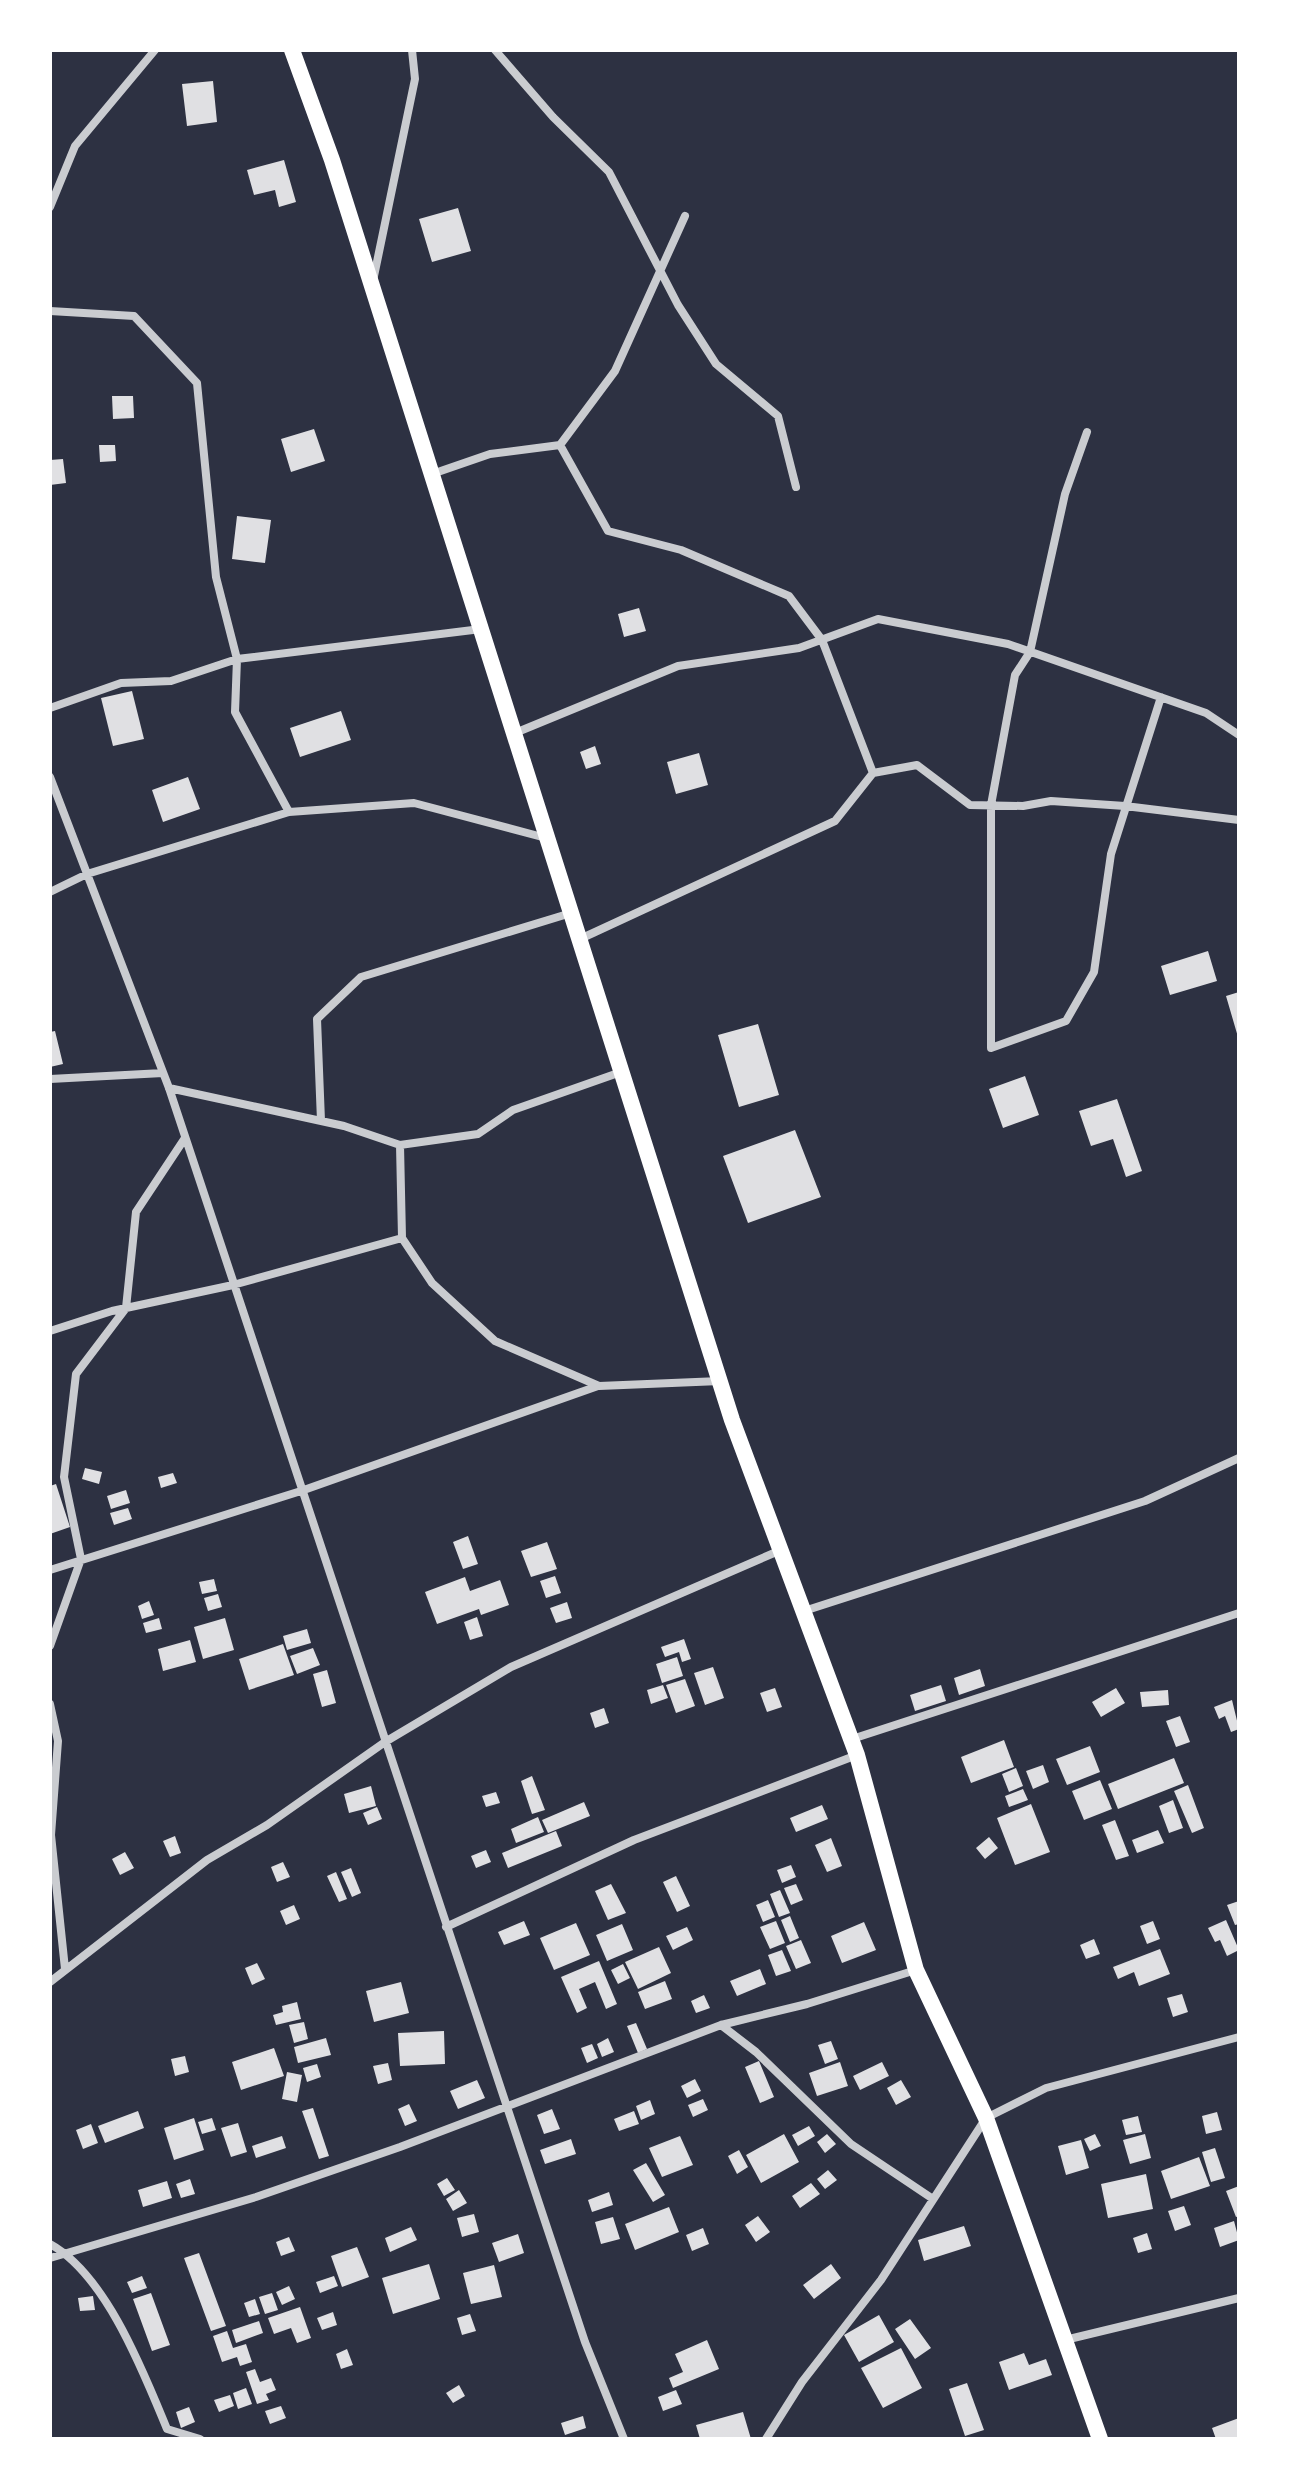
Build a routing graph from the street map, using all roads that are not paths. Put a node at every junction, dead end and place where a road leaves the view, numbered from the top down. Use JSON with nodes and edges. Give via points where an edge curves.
{"nodes":[{"id":1,"x":155,"y":50,"type":"edge"},
{"id":2,"x":292,"y":50,"type":"edge"},
{"id":3,"x":412,"y":50,"type":"edge"},
{"id":4,"x":495,"y":50,"type":"edge"},
{"id":5,"x":50,"y":207,"type":"edge"},
{"id":6,"x":685,"y":216,"type":"dead end"},
{"id":7,"x":660,"y":271,"type":"junction"},
{"id":8,"x":372,"y":288,"type":"junction"},
{"id":9,"x":50,"y":311,"type":"edge"},
{"id":10,"x":1087,"y":432,"type":"dead end"},
{"id":11,"x":560,"y":445,"type":"junction"},
{"id":12,"x":432,"y":474,"type":"junction"},
{"id":13,"x":796,"y":487,"type":"dead end"},
{"id":14,"x":481,"y":629,"type":"junction"},
{"id":15,"x":822,"y":640,"type":"junction"},
{"id":16,"x":1030,"y":652,"type":"junction"},
{"id":17,"x":237,"y":659,"type":"junction"},
{"id":18,"x":1161,"y":697,"type":"junction"},
{"id":19,"x":50,"y":708,"type":"edge"},
{"id":20,"x":514,"y":734,"type":"junction"},
{"id":21,"x":1239,"y":735,"type":"edge"},
{"id":22,"x":873,"y":773,"type":"junction"},
{"id":23,"x":50,"y":777,"type":"edge"},
{"id":24,"x":991,"y":805,"type":"junction"},
{"id":25,"x":1125,"y":806,"type":"junction"},
{"id":26,"x":289,"y":812,"type":"junction"},
{"id":27,"x":1239,"y":820,"type":"edge"},
{"id":28,"x":547,"y":838,"type":"junction"},
{"id":29,"x":87,"y":874,"type":"junction"},
{"id":30,"x":50,"y":892,"type":"edge"},
{"id":31,"x":571,"y":913,"type":"junction"},
{"id":32,"x":579,"y":939,"type":"junction"},
{"id":33,"x":622,"y":1072,"type":"junction"},
{"id":34,"x":163,"y":1073,"type":"junction"},
{"id":35,"x":50,"y":1079,"type":"edge"},
{"id":36,"x":169,"y":1088,"type":"junction"},
{"id":37,"x":321,"y":1121,"type":"junction"},
{"id":38,"x":185,"y":1138,"type":"junction"},
{"id":39,"x":400,"y":1145,"type":"junction"},
{"id":40,"x":402,"y":1238,"type":"junction"},
{"id":41,"x":233,"y":1285,"type":"junction"},
{"id":42,"x":126,"y":1308,"type":"junction"},
{"id":43,"x":50,"y":1331,"type":"edge"},
{"id":44,"x":720,"y":1381,"type":"junction"},
{"id":45,"x":599,"y":1386,"type":"junction"},
{"id":46,"x":1239,"y":1458,"type":"edge"},
{"id":47,"x":301,"y":1491,"type":"junction"},
{"id":48,"x":781,"y":1550,"type":"junction"},
{"id":49,"x":81,"y":1559,"type":"junction"},
{"id":50,"x":50,"y":1570,"type":"edge"},
{"id":51,"x":804,"y":1611,"type":"junction"},
{"id":52,"x":1239,"y":1613,"type":"edge"},
{"id":53,"x":50,"y":1646,"type":"edge"},
{"id":54,"x":50,"y":1704,"type":"edge"},
{"id":55,"x":385,"y":1742,"type":"junction"},
{"id":56,"x":854,"y":1747,"type":"junction"},
{"id":57,"x":50,"y":1835,"type":"edge"},
{"id":58,"x":446,"y":1927,"type":"junction"},
{"id":59,"x":65,"y":1969,"type":"junction"},
{"id":60,"x":916,"y":1970,"type":"junction"},
{"id":61,"x":50,"y":1982,"type":"edge"},
{"id":62,"x":721,"y":2025,"type":"junction"},
{"id":63,"x":1239,"y":2037,"type":"edge"},
{"id":64,"x":507,"y":2109,"type":"junction"},
{"id":65,"x":986,"y":2118,"type":"junction"},
{"id":66,"x":933,"y":2199,"type":"junction"},
{"id":67,"x":50,"y":2244,"type":"edge"},
{"id":68,"x":68,"y":2253,"type":"junction"},
{"id":69,"x":50,"y":2258,"type":"edge"},
{"id":70,"x":1239,"y":2298,"type":"edge"},
{"id":71,"x":1065,"y":2340,"type":"junction"},
{"id":72,"x":200,"y":2439,"type":"edge"},
{"id":73,"x":624,"y":2439,"type":"edge"},
{"id":74,"x":766,"y":2439,"type":"edge"},
{"id":75,"x":1100,"y":2439,"type":"edge"}],
"edges":[{"from":1,"to":5,"type":"street","via":[[75,146]]},
{"from":2,"to":8,"type":"main road"},
{"from":3,"to":8,"type":"street","via":[[415,79]]},
{"from":4,"to":7,"type":"street","via":[[609,172]]},
{"from":6,"to":7,"type":"street"},
{"from":7,"to":11,"type":"street","via":[[615,371]]},
{"from":7,"to":13,"type":"street","via":[[716,364],[778,416]]},
{"from":8,"to":12,"type":"main road"},
{"from":9,"to":17,"type":"street","via":[[134,316],[197,383],[216,577]]},
{"from":10,"to":16,"type":"street","via":[[1065,494]]},
{"from":11,"to":12,"type":"street","via":[[490,454]]},
{"from":11,"to":15,"type":"street","via":[[608,531],[681,550],[789,596]]},
{"from":12,"to":14,"type":"main road"},
{"from":14,"to":17,"type":"street"},
{"from":14,"to":20,"type":"main road"},
{"from":15,"to":16,"type":"street","via":[[878,619]]},
{"from":15,"to":20,"type":"street","via":[[678,666]]},
{"from":15,"to":22,"type":"street"},
{"from":16,"to":18,"type":"street"},
{"from":16,"to":24,"type":"street","via":[[1015,675]]},
{"from":17,"to":19,"type":"street","via":[[171,681],[121,683]]},
{"from":17,"to":26,"type":"street","via":[[235,712]]},
{"from":18,"to":21,"type":"street","via":[[1206,713]]},
{"from":18,"to":25,"type":"street"},
{"from":20,"to":28,"type":"main road"},
{"from":22,"to":24,"type":"street","via":[[917,765],[970,805]]},
{"from":22,"to":32,"type":"street","via":[[835,821]]},
{"from":23,"to":29,"type":"street"},
{"from":24,"to":25,"type":"street","via":[[1051,801]]},
{"from":24,"to":25,"type":"street","via":[[991,1048],[1066,1021],[1094,972],[1101,902]]},
{"from":25,"to":27,"type":"street"},
{"from":26,"to":28,"type":"street","via":[[414,803]]},
{"from":26,"to":29,"type":"street"},
{"from":28,"to":31,"type":"main road"},
{"from":29,"to":30,"type":"street"},
{"from":29,"to":34,"type":"street"},
{"from":31,"to":32,"type":"main road"},
{"from":31,"to":37,"type":"street","via":[[361,977],[317,1019]]},
{"from":32,"to":33,"type":"main road"},
{"from":33,"to":39,"type":"street","via":[[513,1110],[478,1134]]},
{"from":33,"to":44,"type":"main road"},
{"from":34,"to":35,"type":"street"},
{"from":34,"to":36,"type":"street"},
{"from":36,"to":37,"type":"street"},
{"from":36,"to":38,"type":"street"},
{"from":37,"to":39,"type":"street"},
{"from":38,"to":41,"type":"street"},
{"from":38,"to":42,"type":"street","via":[[136,1212]]},
{"from":39,"to":40,"type":"street"},
{"from":40,"to":41,"type":"street"},
{"from":40,"to":45,"type":"street","via":[[432,1283],[495,1341]]},
{"from":41,"to":42,"type":"street"},
{"from":41,"to":47,"type":"street"},
{"from":42,"to":43,"type":"street"},
{"from":42,"to":49,"type":"street","via":[[76,1374],[64,1477]]},
{"from":44,"to":45,"type":"street"},
{"from":44,"to":48,"type":"main road"},
{"from":45,"to":47,"type":"street"},
{"from":46,"to":51,"type":"street","via":[[1145,1501]]},
{"from":47,"to":49,"type":"street"},
{"from":47,"to":55,"type":"street"},
{"from":48,"to":51,"type":"main road"},
{"from":48,"to":55,"type":"street","via":[[511,1667]]},
{"from":49,"to":50,"type":"street"},
{"from":49,"to":53,"type":"street"},
{"from":51,"to":56,"type":"main road"},
{"from":52,"to":56,"type":"street"},
{"from":54,"to":57,"type":"street","via":[[58,1741]]},
{"from":55,"to":58,"type":"street"},
{"from":55,"to":59,"type":"street","via":[[207,1860]]},
{"from":56,"to":58,"type":"street"},
{"from":56,"to":60,"type":"main road"},
{"from":57,"to":59,"type":"street"},
{"from":58,"to":64,"type":"street"},
{"from":59,"to":61,"type":"street"},
{"from":60,"to":62,"type":"street"},
{"from":60,"to":65,"type":"main road"},
{"from":62,"to":64,"type":"street"},
{"from":62,"to":66,"type":"street","via":[[851,2144]]},
{"from":63,"to":65,"type":"street","via":[[1046,2088]]},
{"from":64,"to":68,"type":"street","via":[[256,2197]]},
{"from":64,"to":73,"type":"street","via":[[585,2342]]},
{"from":65,"to":66,"type":"street"},
{"from":65,"to":71,"type":"main road"},
{"from":66,"to":74,"type":"street"},
{"from":67,"to":68,"type":"street"},
{"from":68,"to":69,"type":"street"},
{"from":68,"to":72,"type":"street","via":[[129,2335],[167,2429]]},
{"from":70,"to":71,"type":"street"},
{"from":71,"to":75,"type":"main road"}]}
